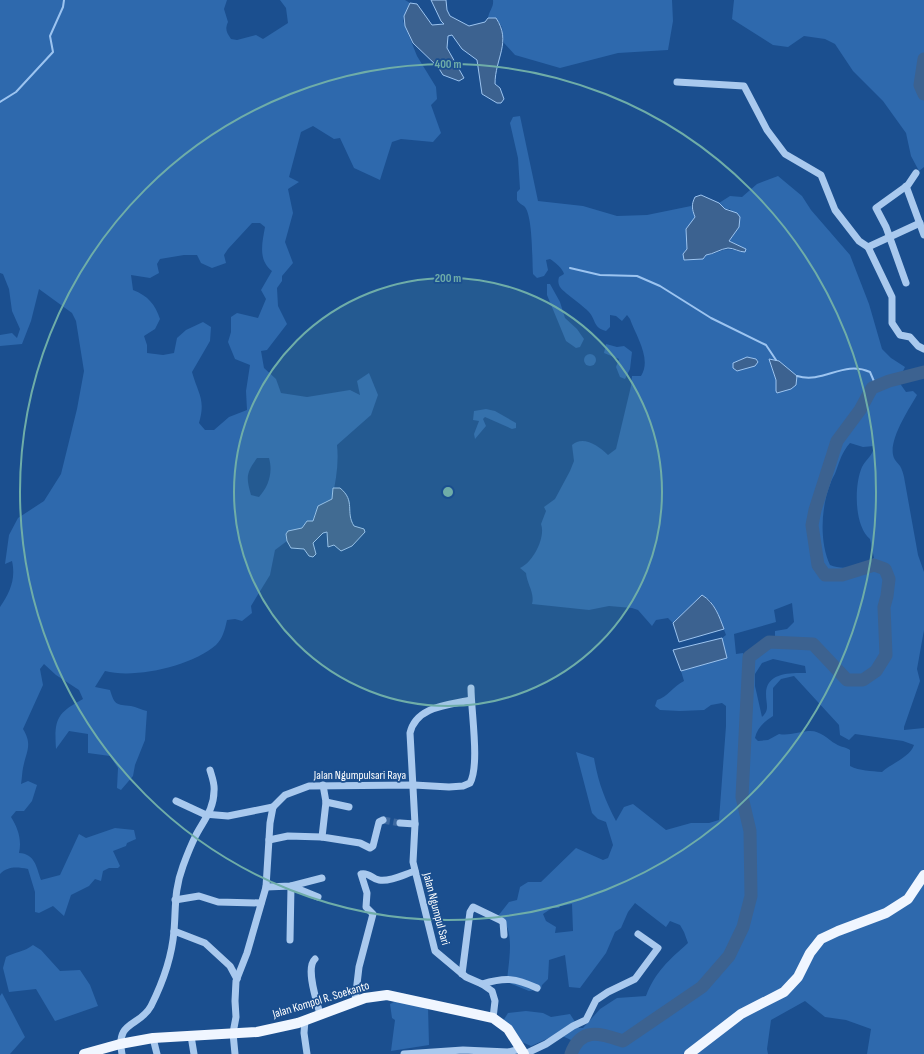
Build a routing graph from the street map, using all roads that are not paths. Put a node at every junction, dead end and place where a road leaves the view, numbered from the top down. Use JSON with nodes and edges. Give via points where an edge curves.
{"nodes":[{"id":1,"x":676,"y":82,"type":"dead end"},
{"id":2,"x":916,"y":173,"type":"dead end"},
{"id":3,"x":906,"y":186,"type":"junction"},
{"id":4,"x":920,"y":223,"type":"junction"},
{"id":5,"x":924,"y":233,"type":"edge"},
{"id":6,"x":888,"y":237,"type":"junction"},
{"id":7,"x":868,"y":247,"type":"junction"},
{"id":8,"x":906,"y":283,"type":"dead end"},
{"id":9,"x":924,"y":349,"type":"edge"},
{"id":10,"x":471,"y":688,"type":"dead end"},
{"id":11,"x":471,"y":700,"type":"junction"},
{"id":12,"x":210,"y":770,"type":"dead end"},
{"id":13,"x":323,"y":785,"type":"junction"},
{"id":14,"x":414,"y":785,"type":"junction"},
{"id":15,"x":176,"y":802,"type":"dead end"},
{"id":16,"x":326,"y":802,"type":"junction"},
{"id":17,"x":273,"y":807,"type":"junction"},
{"id":18,"x":349,"y":807,"type":"dead end"},
{"id":19,"x":209,"y":814,"type":"junction"},
{"id":20,"x":383,"y":820,"type":"dead end"},
{"id":21,"x":400,"y":823,"type":"tunnel mouth"},
{"id":22,"x":415,"y":824,"type":"junction"},
{"id":23,"x":322,"y":837,"type":"junction"},
{"id":24,"x":269,"y":840,"type":"junction"},
{"id":25,"x":415,"y":871,"type":"junction"},
{"id":26,"x":924,"y":875,"type":"edge"},
{"id":27,"x":322,"y":878,"type":"dead end"},
{"id":28,"x":291,"y":886,"type":"junction"},
{"id":29,"x":266,"y":887,"type":"junction"},
{"id":30,"x":318,"y":897,"type":"dead end"},
{"id":31,"x":175,"y":900,"type":"junction"},
{"id":32,"x":261,"y":903,"type":"junction"},
{"id":33,"x":174,"y":931,"type":"junction"},
{"id":34,"x":638,"y":934,"type":"dead end"},
{"id":35,"x":504,"y":935,"type":"dead end"},
{"id":36,"x":290,"y":940,"type":"dead end"},
{"id":37,"x":315,"y":959,"type":"dead end"},
{"id":38,"x":462,"y":974,"type":"junction"},
{"id":39,"x":237,"y":979,"type":"junction"},
{"id":40,"x":482,"y":984,"type":"junction"},
{"id":41,"x":536,"y":988,"type":"dead end"},
{"id":42,"x":354,"y":1001,"type":"junction"},
{"id":43,"x":320,"y":1014,"type":"junction"},
{"id":44,"x":493,"y":1018,"type":"junction"},
{"id":45,"x":305,"y":1020,"type":"junction"},
{"id":46,"x":232,"y":1033,"type":"junction"},
{"id":47,"x":191,"y":1036,"type":"junction"},
{"id":48,"x":154,"y":1038,"type":"junction"},
{"id":49,"x":121,"y":1049,"type":"edge"},
{"id":50,"x":523,"y":1052,"type":"edge"},
{"id":51,"x":84,"y":1054,"type":"edge"},
{"id":52,"x":157,"y":1054,"type":"edge"},
{"id":53,"x":194,"y":1054,"type":"edge"},
{"id":54,"x":235,"y":1054,"type":"edge"},
{"id":55,"x":307,"y":1054,"type":"edge"},
{"id":56,"x":404,"y":1054,"type":"edge"},
{"id":57,"x":689,"y":1054,"type":"edge"}],
"edges":[{"from":1,"to":7,"type":"street","via":[[744,86],[767,130],[785,154],[821,175],[835,210],[859,240]]},
{"from":2,"to":3,"type":"street"},
{"from":3,"to":4,"type":"street"},
{"from":3,"to":6,"type":"street","via":[[876,208]]},
{"from":4,"to":5,"type":"street"},
{"from":4,"to":6,"type":"street"},
{"from":6,"to":7,"type":"street"},
{"from":6,"to":8,"type":"street"},
{"from":7,"to":9,"type":"street","via":[[892,297],[892,323],[900,335],[910,337]]},
{"from":10,"to":11,"type":"street","name":"Jalan Ngumpulsari Raya"},
{"from":11,"to":14,"type":"street","name":"Jalan Ngumpul Sari","via":[[426,711],[412,726],[410,733]]},
{"from":11,"to":14,"type":"street","name":"Jalan Ngumpulsari Raya","via":[[474,763],[470,783],[449,787]]},
{"from":12,"to":19,"type":"street","via":[[215,789],[214,802]]},
{"from":13,"to":14,"type":"street","name":"Jalan Ngumpulsari Raya"},
{"from":13,"to":16,"type":"street"},
{"from":13,"to":17,"type":"street","name":"Jalan Ngumpulsari Raya","via":[[296,789],[285,795]]},
{"from":14,"to":22,"type":"street","name":"Jalan Ngumpul Sari"},
{"from":15,"to":19,"type":"street"},
{"from":16,"to":18,"type":"street"},
{"from":16,"to":23,"type":"street"},
{"from":17,"to":19,"type":"street","via":[[228,816]]},
{"from":17,"to":24,"type":"street"},
{"from":19,"to":31,"type":"street","via":[[196,834],[182,867]]},
{"from":20,"to":23,"type":"street","via":[[379,822],[374,846],[370,848]]},
{"from":21,"to":22,"type":"street"},
{"from":22,"to":25,"type":"street","name":"Jalan Ngumpul Sari","via":[[412,851]]},
{"from":23,"to":24,"type":"street","via":[[288,836]]},
{"from":24,"to":29,"type":"street"},
{"from":25,"to":38,"type":"street","name":"Jalan Ngumpul Sari","via":[[434,951]]},
{"from":25,"to":42,"type":"street","via":[[386,880],[361,874],[366,893],[366,907],[373,914],[359,967]]},
{"from":26,"to":57,"type":"main road","via":[[908,899],[886,913],[821,939],[810,953],[798,977],[784,992],[741,1014]]},
{"from":27,"to":28,"type":"street"},
{"from":28,"to":29,"type":"street"},
{"from":28,"to":30,"type":"street"},
{"from":28,"to":36,"type":"street"},
{"from":29,"to":32,"type":"street"},
{"from":31,"to":32,"type":"street","via":[[199,896],[218,902]]},
{"from":31,"to":33,"type":"street"},
{"from":32,"to":39,"type":"street"},
{"from":33,"to":39,"type":"street","via":[[205,943],[230,966]]},
{"from":33,"to":49,"type":"street","via":[[168,962],[151,1005],[148,1011],[122,1033]]},
{"from":34,"to":50,"type":"street","via":[[658,948],[635,979],[596,1000],[586,1020],[546,1044]]},
{"from":35,"to":38,"type":"street","via":[[503,922],[473,907],[470,912]]},
{"from":37,"to":43,"type":"street","via":[[311,966]]},
{"from":38,"to":40,"type":"street","name":"Jalan Ngumpul Sari"},
{"from":39,"to":46,"type":"street","via":[[236,1017]]},
{"from":40,"to":41,"type":"street","via":[[499,979],[516,980]]},
{"from":40,"to":44,"type":"street","name":"Jalan Ngumpul Sari","via":[[494,995]]},
{"from":42,"to":43,"type":"main road","name":"Jalan Kompol R. Soekanto"},
{"from":42,"to":44,"type":"main road","name":"Jalan Kompol R. Soekanto","via":[[375,996],[395,996]]},
{"from":43,"to":45,"type":"main road","name":"Jalan Kompol R. Soekanto"},
{"from":44,"to":50,"type":"main road","name":"Jalan Kompol R. Soekanto","via":[[508,1029]]},
{"from":45,"to":46,"type":"main road","name":"Jalan Kompol R. Soekanto","via":[[257,1032]]},
{"from":45,"to":55,"type":"street"},
{"from":46,"to":47,"type":"main road","name":"Jalan Kompol R. Soekanto"},
{"from":46,"to":54,"type":"street"},
{"from":47,"to":48,"type":"main road","name":"Jalan Kompol R. Soekanto"},
{"from":47,"to":53,"type":"street"},
{"from":48,"to":49,"type":"main road","name":"Jalan Kompol R. Soekanto"},
{"from":48,"to":52,"type":"street"},
{"from":49,"to":51,"type":"main road","name":"Jalan Kompol R. Soekanto"},
{"from":50,"to":56,"type":"street","via":[[463,1050]]}]}
